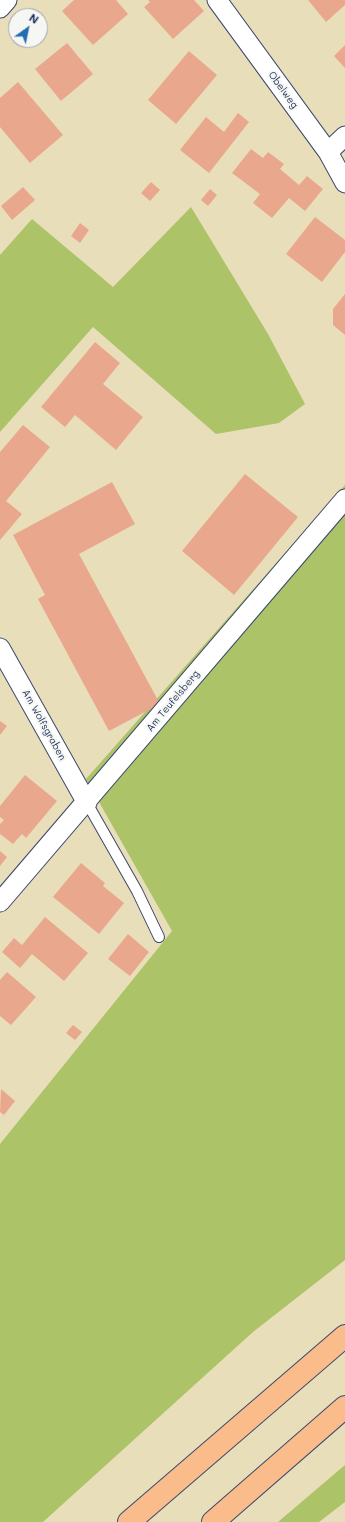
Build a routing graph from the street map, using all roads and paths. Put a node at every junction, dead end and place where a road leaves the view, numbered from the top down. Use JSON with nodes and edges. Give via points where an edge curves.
{"nodes":[{"id":1,"x":7,"y":0,"type":"edge"},
{"id":2,"x":217,"y":0,"type":"edge"},
{"id":3,"x":0,"y":8,"type":"edge"},
{"id":4,"x":345,"y":136,"type":"edge"},
{"id":5,"x":328,"y":152,"type":"junction"},
{"id":6,"x":345,"y":183,"type":"edge"},
{"id":7,"x":345,"y":499,"type":"edge"},
{"id":8,"x":0,"y":648,"type":"edge"},
{"id":9,"x":87,"y":803,"type":"junction"},
{"id":10,"x":0,"y":902,"type":"edge"},
{"id":11,"x":159,"y":936,"type":"dead end"},
{"id":12,"x":345,"y":1336,"type":"edge"},
{"id":13,"x":345,"y":1407,"type":"edge"},
{"id":14,"x":129,"y":1522,"type":"edge"},
{"id":15,"x":213,"y":1522,"type":"edge"}],
"edges":[{"from":1,"to":3,"type":"street"},
{"from":2,"to":5,"type":"street","name":"Obelweg"},
{"from":4,"to":5,"type":"street"},
{"from":5,"to":6,"type":"street","name":"Obelweg"},
{"from":7,"to":9,"type":"street","name":"Am Teufelsberg"},
{"from":8,"to":9,"type":"street","name":"Am Wolfsgraben"},
{"from":9,"to":10,"type":"street","name":"Am Teufelsberg"},
{"from":9,"to":11,"type":"lane","via":[[137,891]]},
{"from":12,"to":14,"type":"highway"},
{"from":13,"to":15,"type":"highway"}]}
